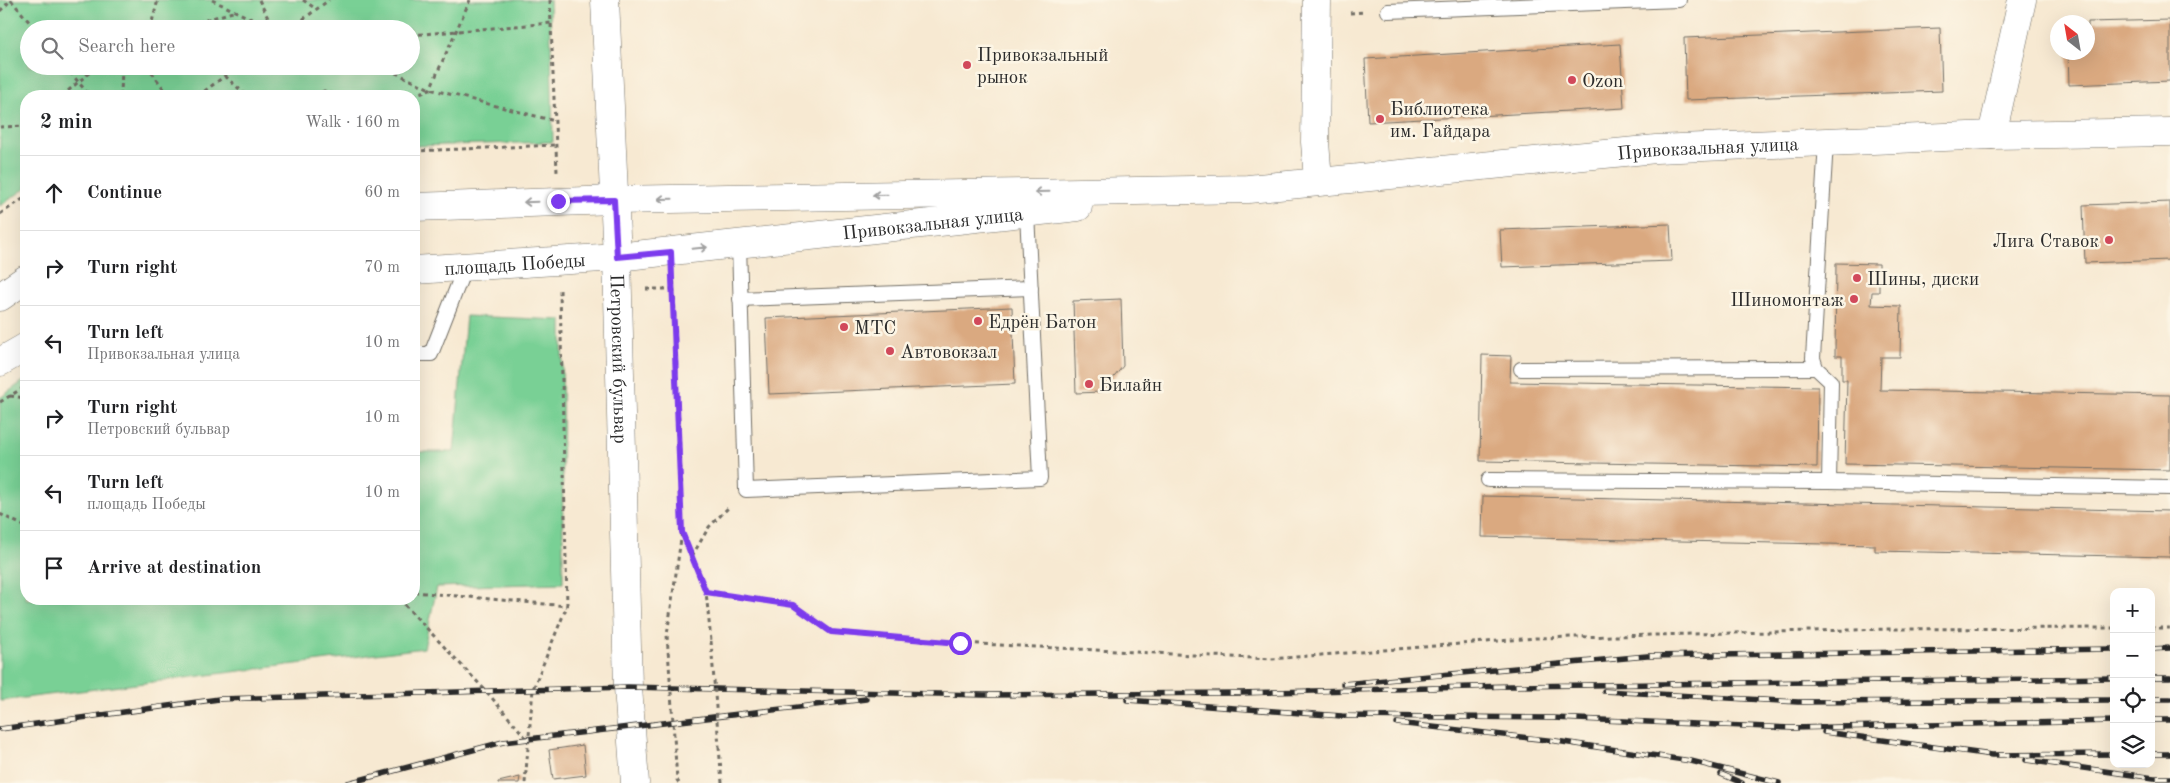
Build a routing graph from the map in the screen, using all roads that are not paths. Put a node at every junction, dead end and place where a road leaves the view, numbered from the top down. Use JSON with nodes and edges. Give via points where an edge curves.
{"nodes":[{"id":1,"x":605,"y":0,"type":"edge"},
{"id":2,"x":1317,"y":0,"type":"edge"},
{"id":3,"x":1679,"y":0,"type":"edge"},
{"id":4,"x":2022,"y":0,"type":"edge"},
{"id":5,"x":1434,"y":5,"type":"edge"},
{"id":6,"x":1388,"y":11,"type":"dead end"},
{"id":7,"x":2170,"y":132,"type":"edge"},
{"id":8,"x":1992,"y":135,"type":"junction"},
{"id":9,"x":1826,"y":142,"type":"junction"},
{"id":10,"x":1318,"y":180,"type":"junction"},
{"id":11,"x":1248,"y":189,"type":"junction"},
{"id":12,"x":614,"y":200,"type":"junction"},
{"id":13,"x":420,"y":207,"type":"edge"},
{"id":14,"x":1027,"y":213,"type":"junction"},
{"id":15,"x":739,"y":244,"type":"junction"},
{"id":16,"x":617,"y":257,"type":"junction"},
{"id":17,"x":466,"y":267,"type":"junction"},
{"id":18,"x":420,"y":270,"type":"edge"},
{"id":19,"x":20,"y":283,"type":"edge"},
{"id":20,"x":1031,"y":288,"type":"junction"},
{"id":21,"x":0,"y":297,"type":"edge"},
{"id":22,"x":740,"y":299,"type":"junction"},
{"id":23,"x":20,"y":350,"type":"edge"},
{"id":24,"x":420,"y":354,"type":"edge"},
{"id":25,"x":0,"y":362,"type":"edge"},
{"id":26,"x":1816,"y":368,"type":"junction"},
{"id":27,"x":1521,"y":369,"type":"dead end"},
{"id":28,"x":1488,"y":480,"type":"dead end"},
{"id":29,"x":1829,"y":482,"type":"junction"},
{"id":30,"x":2170,"y":488,"type":"edge"},
{"id":31,"x":635,"y":783,"type":"edge"}],
"edges":[{"from":1,"to":12,"type":"street","name":"Петровский бульвар"},
{"from":2,"to":10,"type":"street","via":[[1315,142]]},
{"from":3,"to":5,"type":"lane"},
{"from":4,"to":8,"type":"street"},
{"from":5,"to":6,"type":"lane"},
{"from":7,"to":8,"type":"street","name":"Привокзальная улица"},
{"from":8,"to":9,"type":"street","name":"Привокзальная улица"},
{"from":9,"to":10,"type":"street","name":"Привокзальная улица","via":[[1656,149]]},
{"from":9,"to":26,"type":"lane","via":[[1813,358]]},
{"from":10,"to":11,"type":"street","name":"Привокзальная улица"},
{"from":11,"to":12,"type":"street","name":"Привокзальная улица","one_way":true},
{"from":11,"to":14,"type":"street","name":"Привокзальная улица"},
{"from":12,"to":13,"type":"street","one_way":true},
{"from":12,"to":16,"type":"street","name":"Петровский бульвар"},
{"from":14,"to":15,"type":"street","name":"Привокзальная улица"},
{"from":14,"to":20,"type":"lane"},
{"from":16,"to":15,"type":"street","name":"Привокзальная улица","one_way":true},
{"from":15,"to":22,"type":"lane"},
{"from":16,"to":17,"type":"street","name":"площадь Победы"},
{"from":16,"to":31,"type":"street","name":"Петровский бульвар","via":[[628,687]]},
{"from":17,"to":18,"type":"street","name":"площадь Победы"},
{"from":17,"to":24,"type":"lane","via":[[431,354]]},
{"from":19,"to":21,"type":"street"},
{"from":20,"to":22,"type":"lane"},
{"from":20,"to":22,"type":"lane","via":[[1040,478],[746,490]]},
{"from":23,"to":25,"type":"street"},
{"from":26,"to":27,"type":"lane"},
{"from":26,"to":29,"type":"lane","via":[[1831,382]]},
{"from":28,"to":29,"type":"lane"},
{"from":29,"to":30,"type":"lane"}]}
